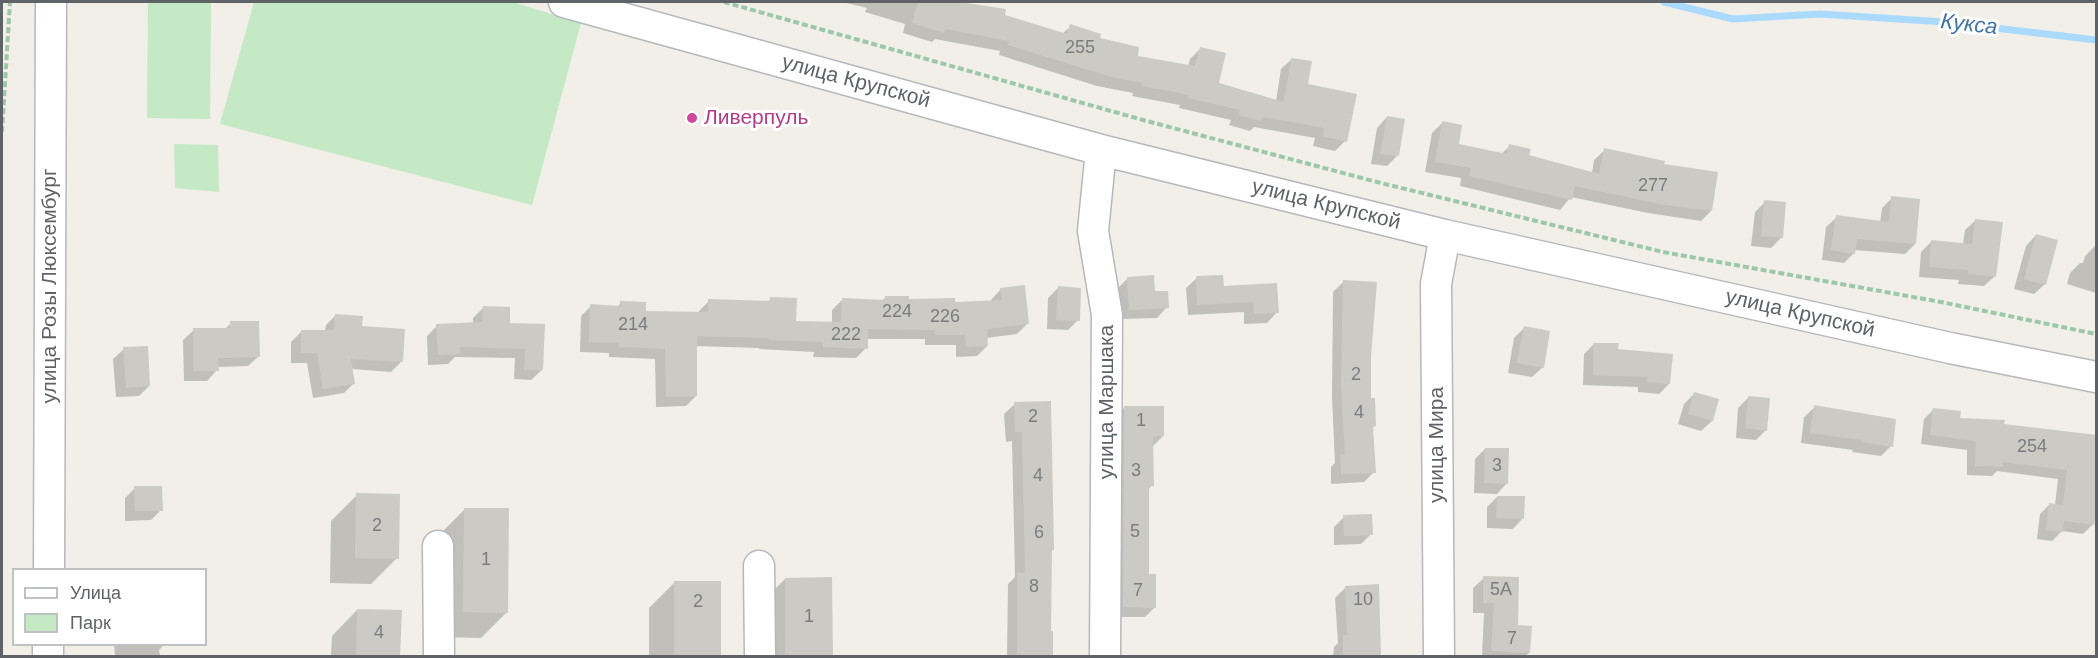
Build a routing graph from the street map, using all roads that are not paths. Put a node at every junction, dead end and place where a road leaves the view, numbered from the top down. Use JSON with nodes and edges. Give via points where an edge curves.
{"nodes":[{"id":1,"x":51,"y":2,"type":"edge"},
{"id":2,"x":564,"y":2,"type":"edge"},
{"id":3,"x":1101,"y":150,"type":"junction"},
{"id":4,"x":1446,"y":235,"type":"junction"},
{"id":5,"x":2097,"y":377,"type":"edge"},
{"id":6,"x":438,"y":546,"type":"dead end"},
{"id":7,"x":759,"y":566,"type":"dead end"},
{"id":8,"x":49,"y":568,"type":"edge"},
{"id":9,"x":439,"y":657,"type":"edge"},
{"id":10,"x":760,"y":657,"type":"edge"},
{"id":11,"x":1105,"y":657,"type":"edge"},
{"id":12,"x":1438,"y":657,"type":"edge"}],
"edges":[{"from":1,"to":8,"type":"street","name":"улица Розы Люксембург"},
{"from":2,"to":3,"type":"street","name":"улица Крупской"},
{"from":3,"to":4,"type":"street","name":"улица Крупской"},
{"from":3,"to":11,"type":"street","name":"улица Маршака","via":[[1093,231],[1107,315]]},
{"from":4,"to":5,"type":"street","name":"улица Крупской"},
{"from":4,"to":12,"type":"street","name":"улица Мира","via":[[1436,284]]},
{"from":6,"to":9,"type":"street"},
{"from":7,"to":10,"type":"street"}]}
